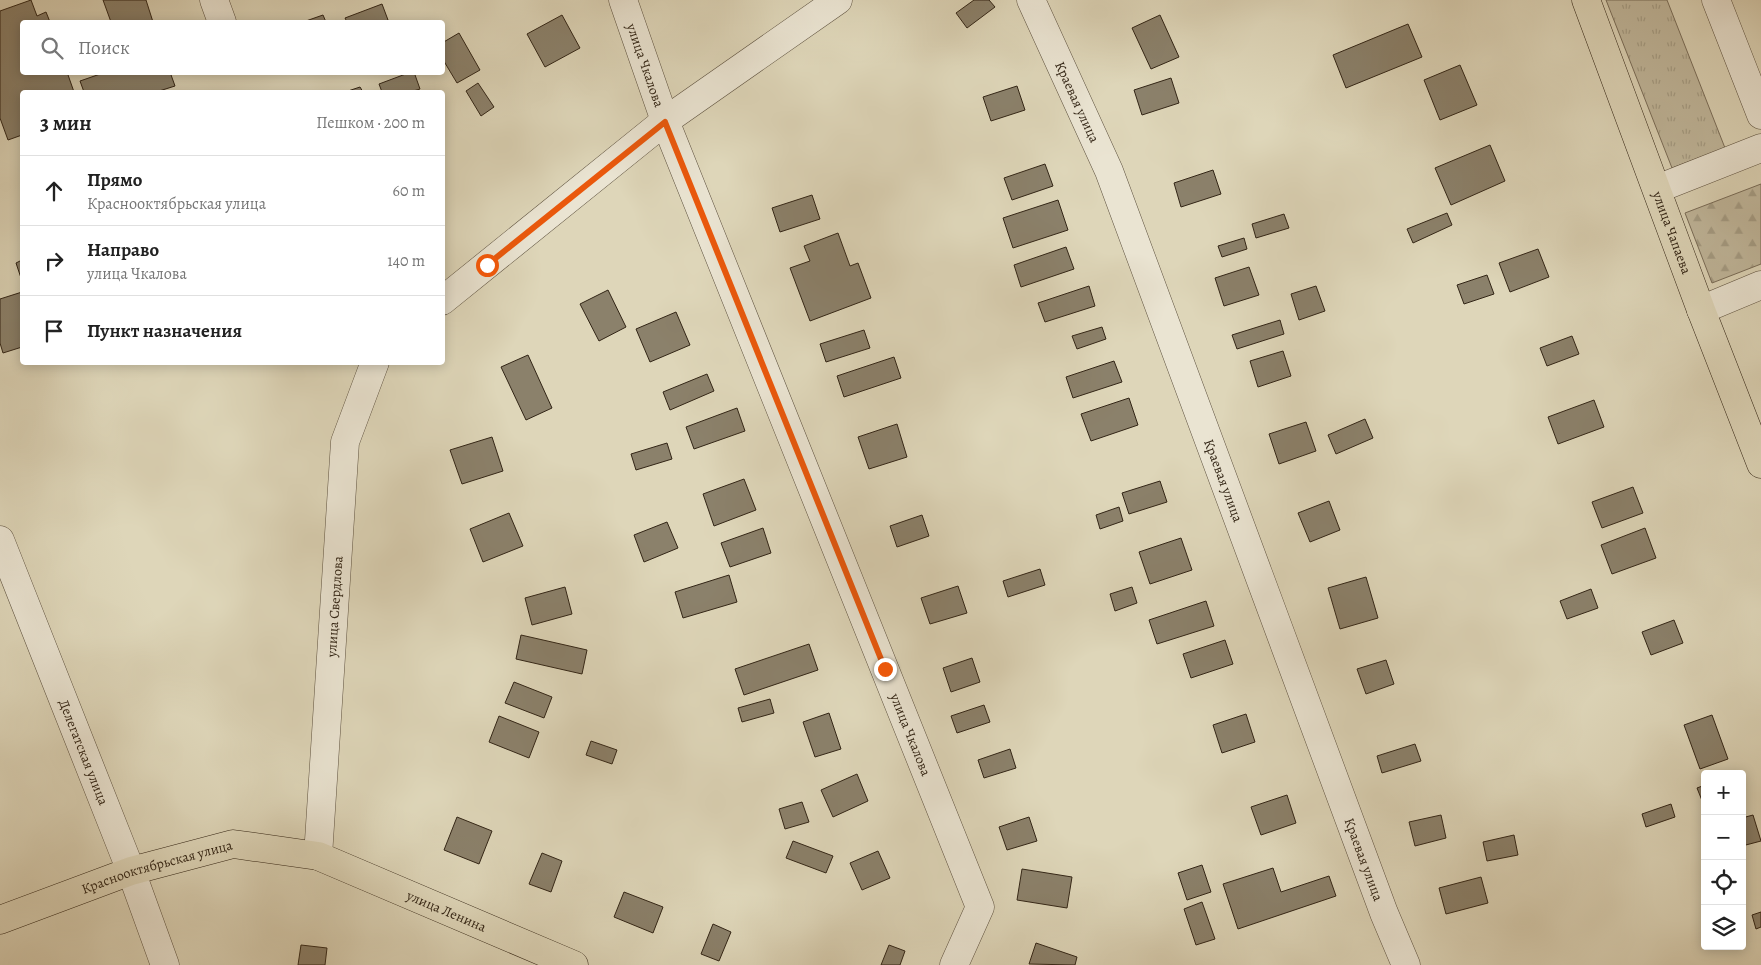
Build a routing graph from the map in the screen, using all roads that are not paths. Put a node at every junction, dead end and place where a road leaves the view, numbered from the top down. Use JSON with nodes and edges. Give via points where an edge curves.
{"nodes":[{"id":1,"x":214,"y":0,"type":"edge"},
{"id":2,"x":623,"y":0,"type":"edge"},
{"id":3,"x":838,"y":0,"type":"edge"},
{"id":4,"x":1032,"y":0,"type":"edge"},
{"id":5,"x":1586,"y":0,"type":"edge"},
{"id":6,"x":1716,"y":0,"type":"edge"},
{"id":7,"x":221,"y":20,"type":"edge"},
{"id":8,"x":1761,"y":115,"type":"edge"},
{"id":9,"x":665,"y":122,"type":"junction"},
{"id":10,"x":1761,"y":148,"type":"edge"},
{"id":11,"x":1656,"y":189,"type":"junction"},
{"id":12,"x":1761,"y":285,"type":"edge"},
{"id":13,"x":445,"y":298,"type":"edge"},
{"id":14,"x":1701,"y":310,"type":"junction"},
{"id":15,"x":374,"y":365,"type":"edge"},
{"id":16,"x":1761,"y":464,"type":"edge"},
{"id":17,"x":0,"y":540,"type":"edge"},
{"id":18,"x":318,"y":856,"type":"junction"},
{"id":19,"x":131,"y":870,"type":"junction"},
{"id":20,"x":0,"y":920,"type":"edge"},
{"id":21,"x":165,"y":965,"type":"edge"},
{"id":22,"x":574,"y":965,"type":"edge"},
{"id":23,"x":954,"y":965,"type":"edge"},
{"id":24,"x":1406,"y":965,"type":"edge"}],
"edges":[{"from":1,"to":7,"type":"street"},
{"from":2,"to":9,"type":"street","name":"улица Чкалова"},
{"from":3,"to":9,"type":"street"},
{"from":4,"to":24,"type":"street","name":"Краевая улица","via":[[1109,170]]},
{"from":5,"to":11,"type":"main road","name":"улица Чапаева"},
{"from":6,"to":8,"type":"street"},
{"from":9,"to":13,"type":"street"},
{"from":9,"to":23,"type":"street","name":"улица Чкалова","via":[[980,907]]},
{"from":10,"to":11,"type":"street"},
{"from":11,"to":14,"type":"main road","name":"улица Чапаева"},
{"from":12,"to":14,"type":"street"},
{"from":14,"to":16,"type":"main road","name":"улица Чапаева"},
{"from":15,"to":18,"type":"street","name":"улица Свердлова","via":[[345,442]]},
{"from":17,"to":19,"type":"street","name":"Делегатская улица"},
{"from":18,"to":19,"type":"main road","name":"Краснооктябрьская улица","via":[[233,844]]},
{"from":18,"to":22,"type":"main road","name":"улица Ленина"},
{"from":19,"to":20,"type":"main road","name":"Краснооктябрьская улица"},
{"from":19,"to":21,"type":"street","name":"Делегатская улица"}]}
